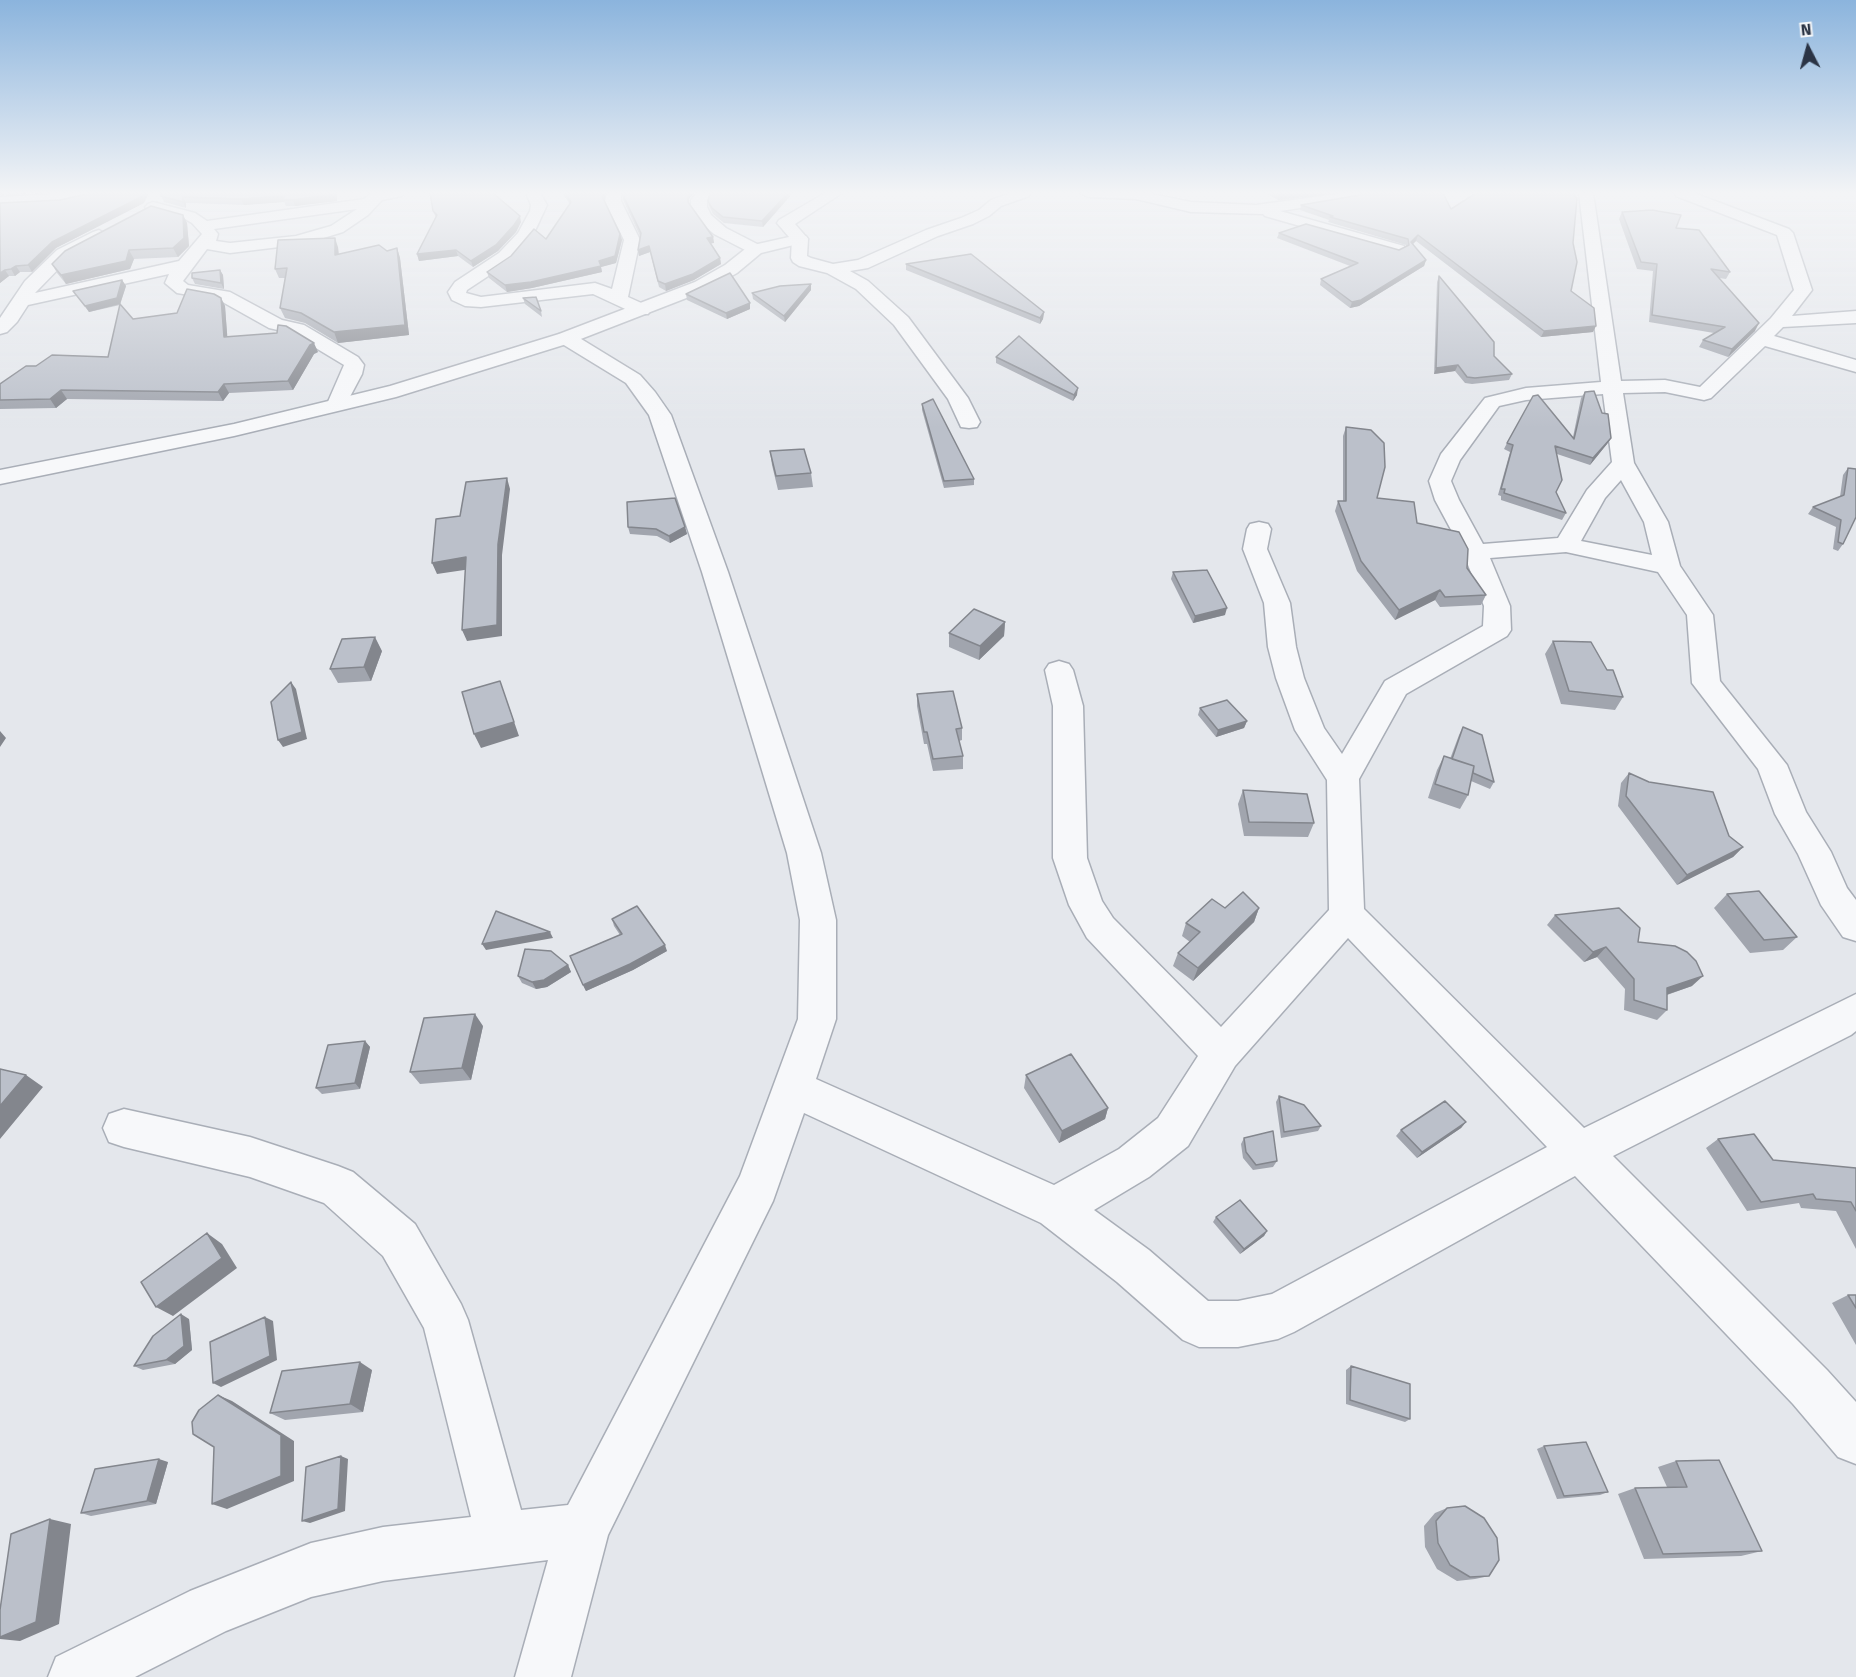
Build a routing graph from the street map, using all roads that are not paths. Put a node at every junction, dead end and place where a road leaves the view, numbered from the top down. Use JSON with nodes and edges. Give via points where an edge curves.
{"nodes":[{"id":1,"x":45,"y":271,"type":"edge"},
{"id":2,"x":156,"y":271,"type":"edge"},
{"id":3,"x":180,"y":271,"type":"edge"},
{"id":4,"x":484,"y":271,"type":"edge"},
{"id":5,"x":625,"y":271,"type":"edge"},
{"id":6,"x":727,"y":271,"type":"edge"},
{"id":7,"x":837,"y":271,"type":"edge"},
{"id":8,"x":1596,"y":271,"type":"edge"},
{"id":9,"x":1803,"y":271,"type":"edge"},
{"id":10,"x":619,"y":299,"type":"junction"},
{"id":11,"x":21,"y":301,"type":"junction"},
{"id":12,"x":642,"y":310,"type":"junction"},
{"id":13,"x":1856,"y":317,"type":"edge"},
{"id":14,"x":0,"y":328,"type":"edge"},
{"id":15,"x":1770,"y":330,"type":"junction"},
{"id":16,"x":566,"y":338,"type":"junction"},
{"id":17,"x":1856,"y":366,"type":"edge"},
{"id":18,"x":1612,"y":387,"type":"junction"},
{"id":19,"x":337,"y":404,"type":"junction"},
{"id":20,"x":969,"y":422,"type":"dead end"},
{"id":21,"x":1623,"y":463,"type":"junction"},
{"id":22,"x":0,"y":477,"type":"edge"},
{"id":23,"x":1259,"y":529,"type":"dead end"},
{"id":24,"x":1566,"y":545,"type":"junction"},
{"id":25,"x":1475,"y":552,"type":"junction"},
{"id":26,"x":1667,"y":566,"type":"junction"},
{"id":27,"x":1059,"y":670,"type":"dead end"},
{"id":28,"x":1343,"y":779,"type":"junction"},
{"id":29,"x":1347,"y":914,"type":"junction"},
{"id":30,"x":1856,"y":927,"type":"edge"},
{"id":31,"x":1856,"y":1010,"type":"edge"},
{"id":32,"x":1221,"y":1054,"type":"junction"},
{"id":33,"x":793,"y":1088,"type":"junction"},
{"id":34,"x":124,"y":1128,"type":"dead end"},
{"id":35,"x":1581,"y":1151,"type":"junction"},
{"id":36,"x":1056,"y":1208,"type":"junction"},
{"id":37,"x":1810,"y":1387,"type":"junction"},
{"id":38,"x":1856,"y":1424,"type":"edge"},
{"id":39,"x":1856,"y":1439,"type":"edge"},
{"id":40,"x":583,"y":1529,"type":"junction"},
{"id":41,"x":503,"y":1539,"type":"junction"},
{"id":42,"x":76,"y":1677,"type":"edge"},
{"id":43,"x":543,"y":1677,"type":"edge"}],
"edges":[{"from":1,"to":11,"type":"street"},
{"from":2,"to":11,"type":"street"},
{"from":3,"to":19,"type":"street","via":[[174,283],[183,288],[224,296],[351,360],[352,374]]},
{"from":4,"to":10,"type":"street","via":[[462,286],[458,296],[481,302],[596,288]]},
{"from":5,"to":10,"type":"street"},
{"from":6,"to":12,"type":"street"},
{"from":7,"to":20,"type":"street","via":[[862,285],[901,321],[958,398]]},
{"from":8,"to":18,"type":"street"},
{"from":9,"to":15,"type":"street","via":[[1812,292]]},
{"from":10,"to":12,"type":"street"},
{"from":11,"to":14,"type":"street"},
{"from":12,"to":16,"type":"street"},
{"from":13,"to":15,"type":"street"},
{"from":15,"to":17,"type":"street"},
{"from":15,"to":18,"type":"street","via":[[1704,394],[1665,386]]},
{"from":16,"to":19,"type":"street","via":[[426,383]]},
{"from":16,"to":33,"type":"street","via":[[633,379],[660,415],[715,572],[804,853],[818,920],[817,1019]]},
{"from":18,"to":21,"type":"street"},
{"from":18,"to":25,"type":"street","via":[[1527,394],[1492,402],[1449,459],[1440,481]]},
{"from":19,"to":22,"type":"street","via":[[234,430]]},
{"from":21,"to":24,"type":"street","via":[[1595,495]]},
{"from":21,"to":26,"type":"street","via":[[1656,522]]},
{"from":23,"to":28,"type":"street","via":[[1255,549],[1277,603],[1290,678],[1310,730]]},
{"from":24,"to":25,"type":"street"},
{"from":24,"to":26,"type":"street"},
{"from":25,"to":28,"type":"street","via":[[1497,606],[1497,630],[1395,688]]},
{"from":26,"to":30,"type":"street","via":[[1700,615],[1706,683],[1772,765],[1791,814],[1833,895]]},
{"from":27,"to":32,"type":"street","via":[[1068,706],[1070,858],[1086,905],[1100,928]]},
{"from":28,"to":29,"type":"street"},
{"from":29,"to":32,"type":"street"},
{"from":29,"to":35,"type":"street"},
{"from":31,"to":35,"type":"street"},
{"from":32,"to":36,"type":"street","via":[[1173,1132],[1134,1162]]},
{"from":33,"to":36,"type":"street"},
{"from":33,"to":40,"type":"street","via":[[758,1186]]},
{"from":34,"to":41,"type":"street","via":[[250,1157],[338,1186],[399,1240],[445,1320]]},
{"from":35,"to":36,"type":"street","via":[[1278,1317],[1238,1324],[1200,1324],[1133,1266]]},
{"from":35,"to":37,"type":"street"},
{"from":37,"to":38,"type":"street"},
{"from":37,"to":39,"type":"street"},
{"from":40,"to":41,"type":"street"},
{"from":40,"to":43,"type":"street"},
{"from":41,"to":42,"type":"street","via":[[383,1554],[311,1570],[209,1610]]}]}
